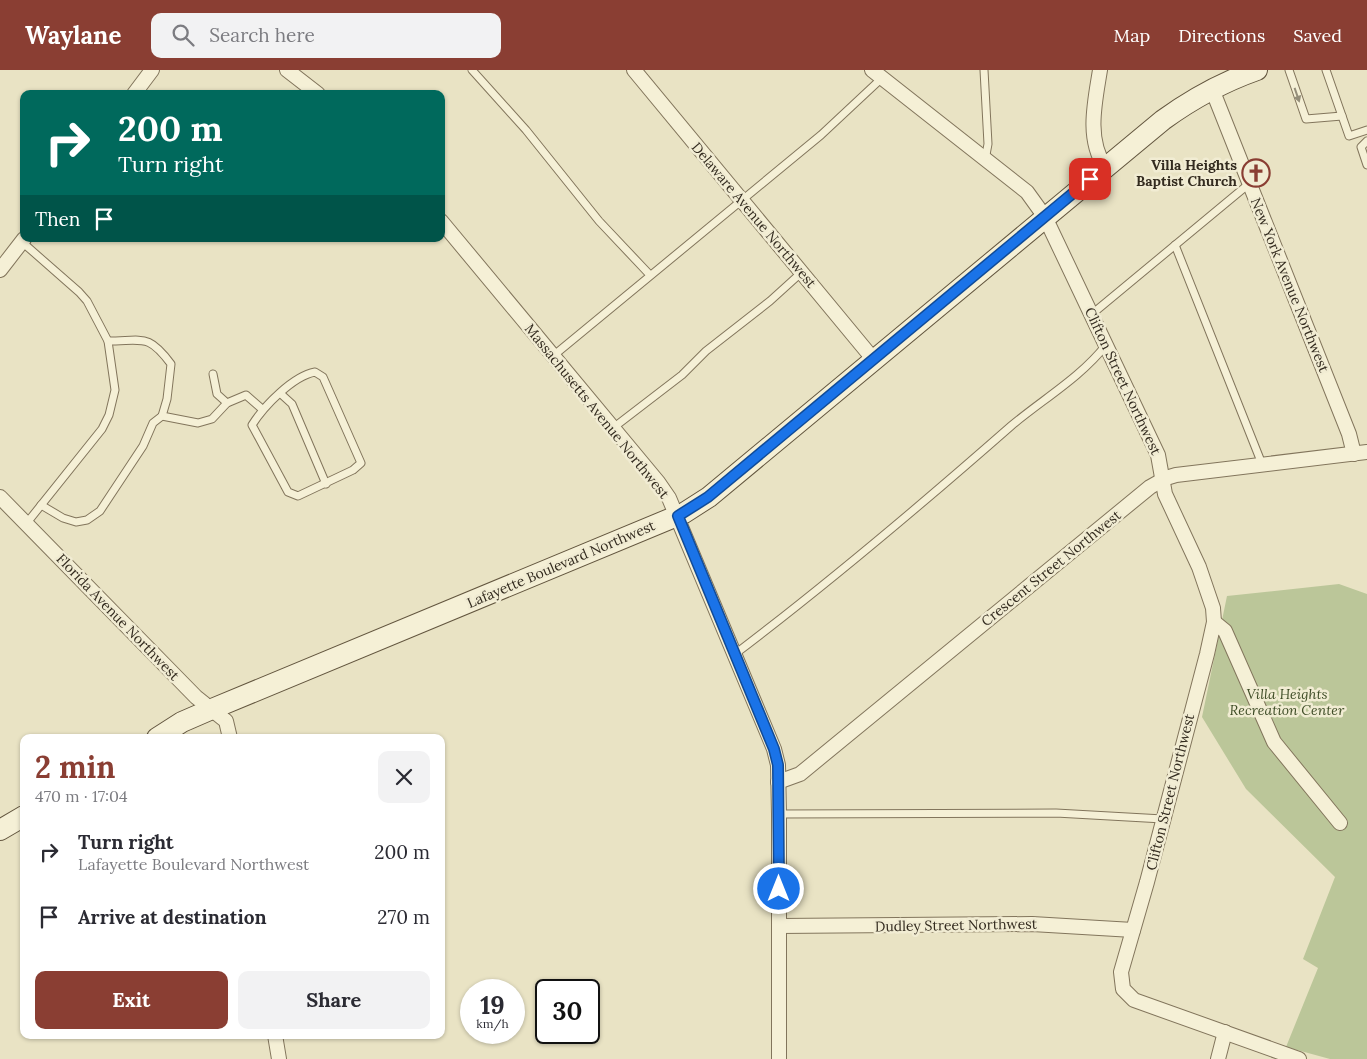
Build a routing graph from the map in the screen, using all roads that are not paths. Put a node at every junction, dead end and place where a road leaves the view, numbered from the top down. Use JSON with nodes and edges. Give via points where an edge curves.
{"nodes":[{"id":1,"x":152,"y":70,"type":"edge"},
{"id":2,"x":287,"y":70,"type":"edge"},
{"id":3,"x":472,"y":70,"type":"edge"},
{"id":4,"x":634,"y":70,"type":"edge"},
{"id":5,"x":984,"y":70,"type":"edge"},
{"id":6,"x":1100,"y":70,"type":"edge"},
{"id":7,"x":1257,"y":70,"type":"edge"},
{"id":8,"x":1289,"y":70,"type":"edge"},
{"id":9,"x":1326,"y":70,"type":"edge"},
{"id":10,"x":877,"y":74,"type":"edge"},
{"id":11,"x":1212,"y":89,"type":"junction"},
{"id":12,"x":137,"y":90,"type":"edge"},
{"id":13,"x":313,"y":90,"type":"edge"},
{"id":14,"x":1342,"y":116,"type":"junction"},
{"id":15,"x":1367,"y":130,"type":"edge"},
{"id":16,"x":1367,"y":141,"type":"edge"},
{"id":17,"x":985,"y":160,"type":"junction"},
{"id":18,"x":1367,"y":165,"type":"edge"},
{"id":19,"x":1105,"y":167,"type":"junction"},
{"id":20,"x":1250,"y":183,"type":"junction"},
{"id":21,"x":741,"y":200,"type":"junction"},
{"id":22,"x":1045,"y":217,"type":"junction"},
{"id":23,"x":445,"y":226,"type":"edge"},
{"id":24,"x":21,"y":242,"type":"edge"},
{"id":25,"x":25,"y":242,"type":"edge"},
{"id":26,"x":1176,"y":245,"type":"junction"},
{"id":27,"x":0,"y":270,"type":"edge"},
{"id":28,"x":802,"y":272,"type":"junction"},
{"id":29,"x":650,"y":275,"type":"junction"},
{"id":30,"x":1092,"y":314,"type":"junction"},
{"id":31,"x":108,"y":341,"type":"junction"},
{"id":32,"x":1106,"y":345,"type":"junction"},
{"id":33,"x":553,"y":356,"type":"junction"},
{"id":34,"x":874,"y":360,"type":"junction"},
{"id":35,"x":213,"y":374,"type":"dead end"},
{"id":36,"x":281,"y":394,"type":"junction"},
{"id":37,"x":227,"y":403,"type":"junction"},
{"id":38,"x":262,"y":409,"type":"junction"},
{"id":39,"x":162,"y":416,"type":"junction"},
{"id":40,"x":614,"y":428,"type":"junction"},
{"id":41,"x":1360,"y":453,"type":"edge"},
{"id":42,"x":1262,"y":464,"type":"junction"},
{"id":43,"x":1162,"y":480,"type":"junction"},
{"id":44,"x":326,"y":484,"type":"junction"},
{"id":45,"x":0,"y":497,"type":"edge"},
{"id":46,"x":41,"y":505,"type":"junction"},
{"id":47,"x":678,"y":516,"type":"junction"},
{"id":48,"x":26,"y":524,"type":"junction"},
{"id":49,"x":1214,"y":622,"type":"junction"},
{"id":50,"x":735,"y":654,"type":"junction"},
{"id":51,"x":212,"y":709,"type":"junction"},
{"id":52,"x":163,"y":734,"type":"edge"},
{"id":53,"x":229,"y":734,"type":"edge"},
{"id":54,"x":778,"y":782,"type":"junction"},
{"id":55,"x":779,"y":814,"type":"junction"},
{"id":56,"x":20,"y":818,"type":"edge"},
{"id":57,"x":1163,"y":819,"type":"junction"},
{"id":58,"x":1340,"y":823,"type":"dead end"},
{"id":59,"x":0,"y":830,"type":"edge"},
{"id":60,"x":779,"y":926,"type":"junction"},
{"id":61,"x":1133,"y":930,"type":"junction"},
{"id":62,"x":1225,"y":1032,"type":"junction"},
{"id":63,"x":276,"y":1039,"type":"edge"},
{"id":64,"x":279,"y":1059,"type":"edge"},
{"id":65,"x":779,"y":1059,"type":"edge"},
{"id":66,"x":1218,"y":1059,"type":"edge"},
{"id":67,"x":1299,"y":1059,"type":"edge"}],
"edges":[{"from":1,"to":12,"type":"street"},
{"from":2,"to":13,"type":"street"},
{"from":3,"to":29,"type":"lane","via":[[526,130],[599,221]]},
{"from":4,"to":21,"type":"street","name":"Delaware Avenue Northwest"},
{"from":5,"to":17,"type":"lane","via":[[988,144]]},
{"from":6,"to":19,"type":"street","via":[[1094,145]]},
{"from":7,"to":11,"type":"main road","name":"Lafayette Boulevard Northwest"},
{"from":8,"to":14,"type":"lane","one_way":true,"via":[[1306,119]]},
{"from":9,"to":14,"type":"lane"},
{"from":10,"to":17,"type":"street","name":"Clifton Street Northwest"},
{"from":10,"to":21,"type":"lane","via":[[821,135]]},
{"from":11,"to":19,"type":"main road","name":"Lafayette Boulevard Northwest","via":[[1162,120]]},
{"from":11,"to":20,"type":"street","name":"New York Avenue Northwest"},
{"from":14,"to":15,"type":"lane","via":[[1349,136]]},
{"from":16,"to":18,"type":"lane","via":[[1362,147]]},
{"from":17,"to":22,"type":"street","name":"Clifton Street Northwest","via":[[1027,192]]},
{"from":19,"to":22,"type":"main road","name":"Lafayette Boulevard Northwest"},
{"from":20,"to":26,"type":"lane"},
{"from":20,"to":41,"type":"street","name":"New York Avenue Northwest","via":[[1349,434]]},
{"from":21,"to":28,"type":"street","name":"Delaware Avenue Northwest"},
{"from":21,"to":29,"type":"lane"},
{"from":22,"to":30,"type":"street","name":"Clifton Street Northwest"},
{"from":22,"to":34,"type":"main road","name":"Lafayette Boulevard Northwest"},
{"from":23,"to":33,"type":"street","name":"Massachusetts Avenue Northwest"},
{"from":24,"to":27,"type":"street"},
{"from":25,"to":31,"type":"lane","via":[[87,301]]},
{"from":26,"to":30,"type":"lane"},
{"from":26,"to":42,"type":"lane"},
{"from":28,"to":34,"type":"street","name":"Delaware Avenue Northwest"},
{"from":28,"to":40,"type":"lane","via":[[706,351],[682,376]]},
{"from":29,"to":33,"type":"lane"},
{"from":30,"to":32,"type":"street","name":"Clifton Street Northwest"},
{"from":31,"to":39,"type":"lane","via":[[143,339],[160,349],[171,364]]},
{"from":31,"to":46,"type":"lane","via":[[115,390],[110,415]]},
{"from":32,"to":43,"type":"street","name":"Clifton Street Northwest","via":[[1158,455]]},
{"from":32,"to":50,"type":"lane","via":[[1081,373],[1018,420],[785,616]]},
{"from":33,"to":40,"type":"street","name":"Massachusetts Avenue Northwest"},
{"from":34,"to":47,"type":"main road","name":"Lafayette Boulevard Northwest","via":[[708,497]]},
{"from":35,"to":37,"type":"lane","via":[[217,394]]},
{"from":36,"to":38,"type":"lane"},
{"from":36,"to":44,"type":"lane","via":[[292,404]]},
{"from":36,"to":44,"type":"lane","via":[[304,374],[315,372],[323,376],[362,463]]},
{"from":37,"to":38,"type":"lane","via":[[246,395]]},
{"from":37,"to":39,"type":"lane","via":[[212,419],[198,423]]},
{"from":38,"to":44,"type":"lane","via":[[252,425],[288,492],[298,496]]},
{"from":39,"to":46,"type":"lane","via":[[153,423],[143,446],[100,511],[87,520],[76,522]]},
{"from":40,"to":47,"type":"street","name":"Massachusetts Avenue Northwest","via":[[670,498]]},
{"from":41,"to":42,"type":"street","name":"Crescent Street Northwest"},
{"from":42,"to":43,"type":"street","name":"Crescent Street Northwest","via":[[1176,475]]},
{"from":43,"to":49,"type":"street","name":"Clifton Street Northwest","via":[[1210,597]]},
{"from":43,"to":54,"type":"street","name":"Crescent Street Northwest","via":[[800,774]]},
{"from":45,"to":48,"type":"street","name":"Florida Avenue Northwest"},
{"from":46,"to":48,"type":"lane"},
{"from":47,"to":50,"type":"street","name":"Massachusetts Avenue Northwest"},
{"from":47,"to":51,"type":"main road","name":"Lafayette Boulevard Northwest"},
{"from":48,"to":51,"type":"street","name":"Florida Avenue Northwest","via":[[196,697]]},
{"from":49,"to":57,"type":"street","name":"Clifton Street Northwest"},
{"from":49,"to":58,"type":"street","via":[[1225,631],[1274,742]]},
{"from":50,"to":54,"type":"street","name":"Massachusetts Avenue Northwest","via":[[774,749]]},
{"from":51,"to":52,"type":"main road","name":"Lafayette Boulevard Northwest"},
{"from":51,"to":53,"type":"street","name":"Florida Avenue Northwest","via":[[226,721]]},
{"from":54,"to":55,"type":"street","name":"Massachusetts Avenue Northwest"},
{"from":55,"to":57,"type":"lane","via":[[1056,813]]},
{"from":55,"to":60,"type":"street","name":"Massachusetts Avenue Northwest"},
{"from":56,"to":59,"type":"main road"},
{"from":57,"to":61,"type":"street","name":"Clifton Street Northwest"},
{"from":60,"to":61,"type":"street","name":"Dudley Street Northwest","via":[[1032,924]]},
{"from":60,"to":65,"type":"street","name":"Massachusetts Avenue Northwest"},
{"from":61,"to":62,"type":"street","name":"Clifton Street Northwest","via":[[1121,972],[1123,989],[1134,1000]]},
{"from":62,"to":66,"type":"street"},
{"from":62,"to":67,"type":"street","name":"Clifton Street Northwest"},
{"from":63,"to":64,"type":"street"}]}
